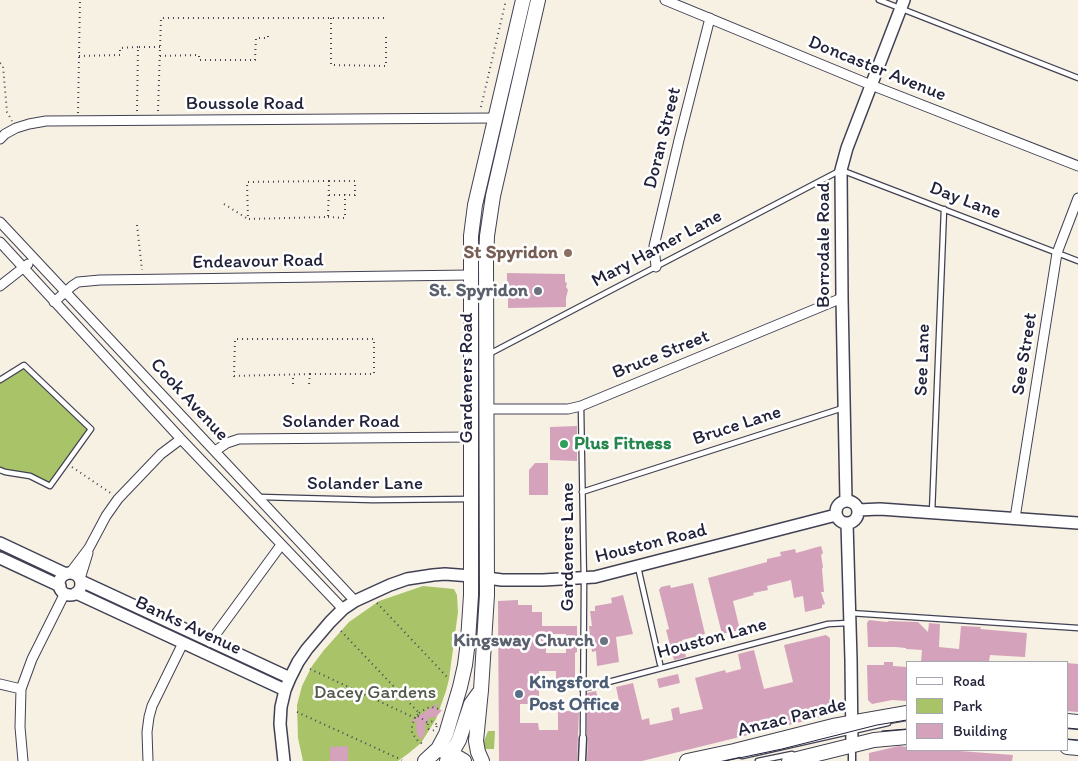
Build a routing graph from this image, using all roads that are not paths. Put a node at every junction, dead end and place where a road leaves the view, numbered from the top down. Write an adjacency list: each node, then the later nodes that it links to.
1 (523, 0): 9 (main road, Gardeners Road)
2 (538, 0): 27 (main road, Gardeners Road)
3 (665, 0): 6 (street, Doncaster Avenue)
4 (879, 0): 5 (lane)
5 (902, 4): 7 (lane); 8 (street, Borrodale Road)
6 (710, 18): 8 (street, Doncaster Avenue); 21 (street, Doran Street)
7 (1078, 78)
8 (870, 85): 11 (street, Doncaster Avenue); 12 (street, Borrodale Road)
9 (495, 118): 10 (street, Boussole Road); 22 (main road, Gardeners Road)
10 (0, 139)
11 (1078, 166)
12 (841, 170): 14 (lane, Day Lane); 21 (lane, Mary Hamer Lane); 25 (street, Borrodale Road)
13 (1078, 198): 17 (street, See Street)
14 (944, 209): 17 (lane, Day Lane); 41 (lane, See Lane)
15 (0, 222): 18 (street, Cook Avenue)
16 (0, 242): 20 (street, Cook Avenue)
17 (1057, 253): 19 (lane, Day Lane); 43 (street, See Street)
18 (34, 259): 20 (street); 24 (street, Cook Avenue)
19 (1078, 262)
20 (24, 267): 23 (street); 26 (street, Cook Avenue)
21 (656, 267): 27 (lane, Mary Hamer Lane)
22 (470, 275): 24 (street, Endeavour Road); 32 (main road, Gardeners Road)
23 (0, 286)
24 (66, 292): 26 (street, Endeavour Road); 34 (street, Cook Avenue)
25 (842, 298): 29 (street, Bruce Street); 30 (street, Borrodale Road)
26 (54, 302): 33 (street, Cook Avenue)
27 (486, 356): 31 (main road, Gardeners Road)
28 (0, 380): 35 (lane)
29 (581, 406): 31 (street, Bruce Street); 36 (lane, Gardeners Lane)
30 (844, 408): 36 (lane, Bruce Lane); 39 (street, Borrodale Road)
31 (486, 409): 52 (main road, Gardeners Road)
32 (471, 437): 34 (street, Solander Road); 38 (main road, Gardeners Road)
33 (181, 439): 47 (street, Cook Avenue); 51 (street)
34 (215, 451): 37 (street, Cook Avenue)
35 (0, 470)
36 (582, 492): 53 (lane, Gardeners Lane)
37 (259, 498): 38 (lane, Solander Lane); 55 (street, Cook Avenue)
38 (471, 499): 50 (main road, Gardeners Road)
39 (846, 501): 40 (street); 42 (street)
40 (858, 510): 41 (street); 44 (street)
41 (932, 513): 43 (street)
42 (836, 515): 44 (street); 49 (street, Houston Road)
43 (1015, 518): 45 (street)
44 (847, 523): 57 (street)
45 (1078, 523)
46 (0, 543): 51 (street, Banks Avenue)
47 (281, 545): 56 (street, Cook Avenue); 59 (street)
48 (0, 558): 54 (street, Banks Avenue)
49 (638, 566): 53 (street, Houston Road); 61 (lane)
50 (470, 576): 52 (street, Houston Road); 55 (street); 75 (main road, Gardeners Road)
51 (74, 577): 54 (street); 54 (street); 59 (street, Banks Avenue)
52 (487, 578): 53 (street, Houston Road); 67 (main road, Gardeners Road)
53 (584, 578): 65 (lane, Gardeners Lane)
54 (67, 591): 60 (street, Banks Avenue); 64 (street)
55 (355, 601): 56 (street)
56 (343, 609): 62 (street)
57 (849, 618): 58 (lane, Houston Lane); 65 (lane, Houston Lane); 70 (street)
58 (1078, 628)
59 (210, 642): 62 (street, Banks Avenue)
60 (182, 643): 66 (street, Banks Avenue); 79 (street)
61 (660, 664)
62 (290, 678): 66 (street)
63 (0, 684): 64 (street)
64 (21, 689): 78 (street)
65 (582, 689): 72 (lane, Gardeners Lane)
66 (286, 690): 80 (street)
67 (482, 690): 75 (main road); 82 (main road, Gardeners Road)
68 (906, 712): 70 (main road, Anzac Parade)
69 (896, 722): 70 (lane, Anzac Parade)
70 (852, 727): 74 (street); 76 (lane, Anzac Parade); 84 (main road, Anzac Parade)
71 (906, 737): 74 (main road, Anzac Parade)
72 (582, 738): 83 (street)
73 (829, 745): 74 (lane, Anzac Parade)
74 (852, 746): 77 (main road, Anzac Parade); 86 (street)
75 (449, 757): 81 (main road)
76 (736, 757)
77 (791, 757): 85 (lane, Anzac Parade)
78 (23, 761)
79 (148, 761)
80 (284, 761)
81 (425, 761)
82 (482, 761)
83 (582, 761)
84 (687, 761)
85 (758, 761)
86 (852, 761)

